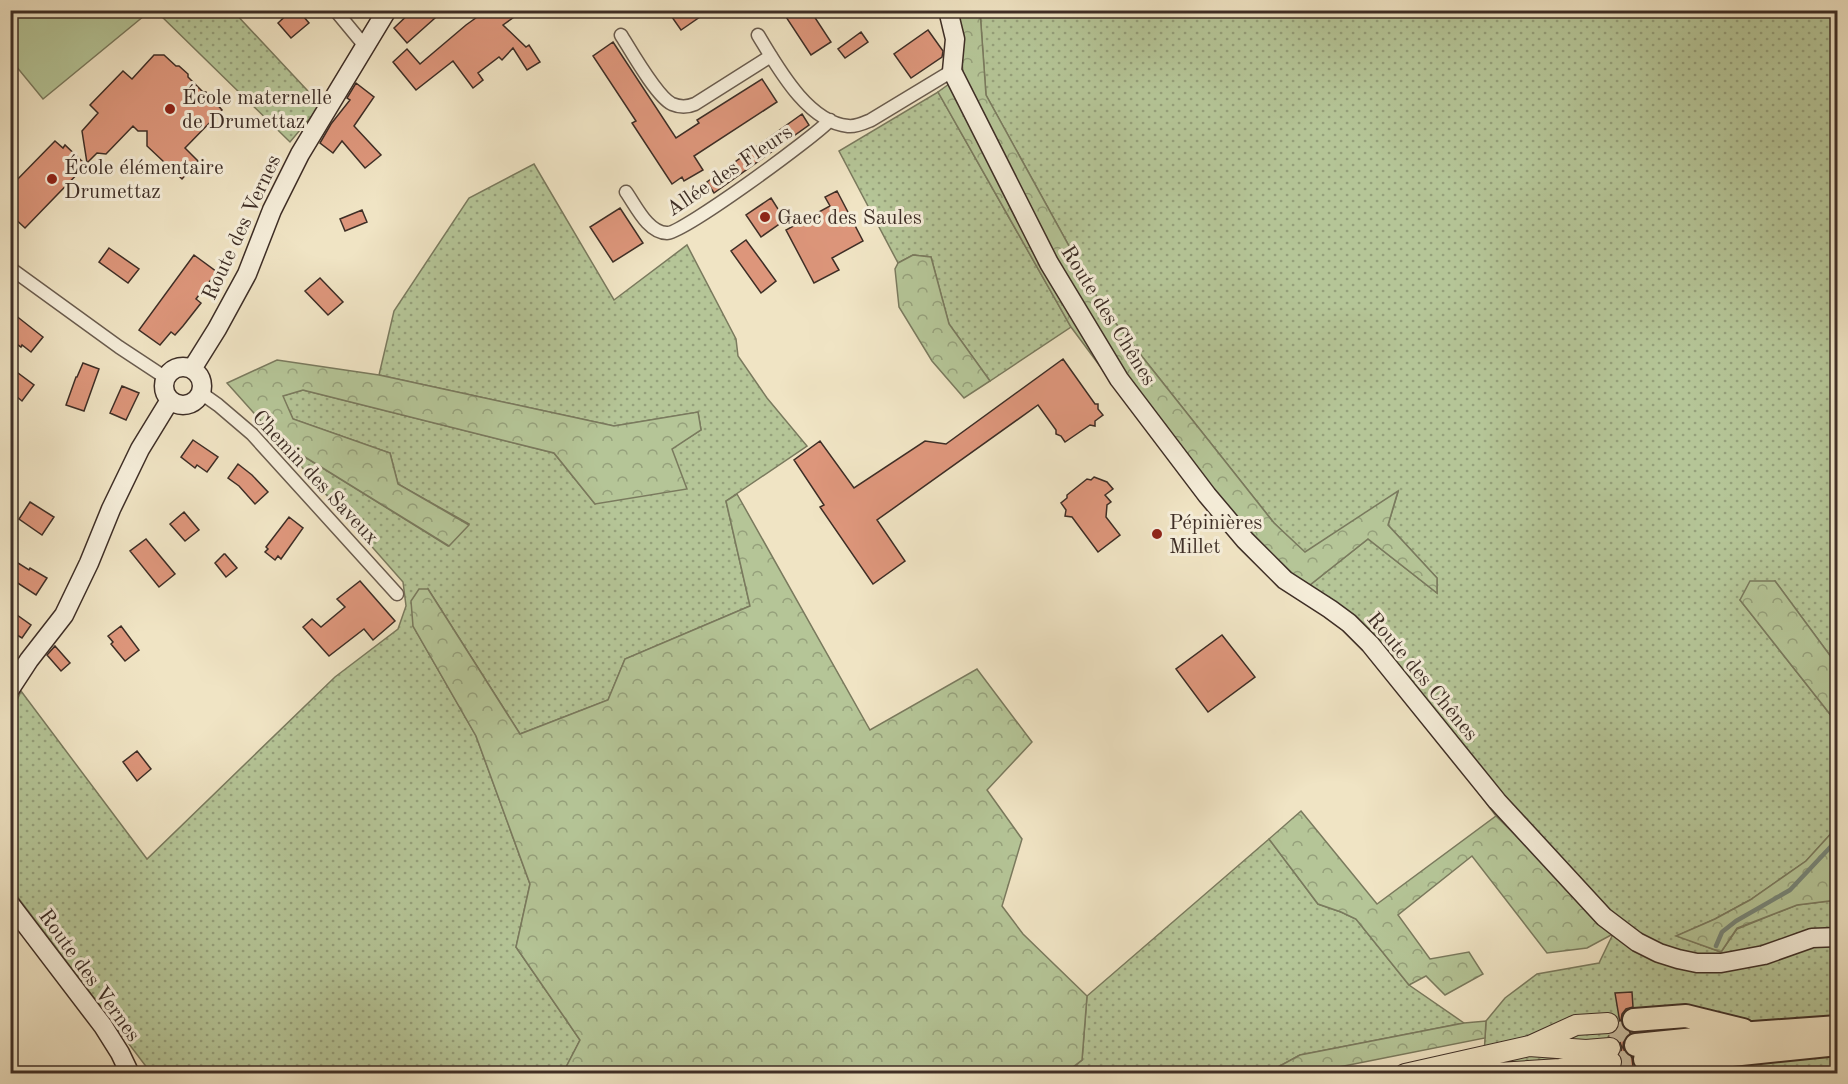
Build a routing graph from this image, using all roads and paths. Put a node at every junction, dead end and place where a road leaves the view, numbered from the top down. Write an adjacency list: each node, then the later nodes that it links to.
1 (335, 10): 6 (street)
2 (387, 10): 6 (street)
3 (948, 10): 8 (street)
4 (621, 35): 7 (street)
5 (758, 35): 7 (street)
6 (364, 45): 12 (street, Route des Vernes)
7 (771, 56): 9 (street)
8 (952, 71): 9 (street); 19 (street, Route des Chênes)
9 (830, 120): 10 (street, Allée des Fleurs)
10 (626, 192)
11 (10, 268): 13 (street)
12 (192, 369): 13 (street); 14 (street)
13 (166, 378): 15 (street)
14 (201, 393): 15 (street); 16 (street, Chemin des Saveux)
15 (170, 400): 17 (street)
16 (397, 594)
17 (10, 689)
18 (10, 904): 23 (street, Route des Vernes)
19 (1838, 937)
20 (1831, 1027): 21 (highway)
21 (1838, 1046)
22 (1610, 1048): 24 (main road); 25 (main road)
23 (130, 1074)
24 (1405, 1074)
25 (1482, 1074)

